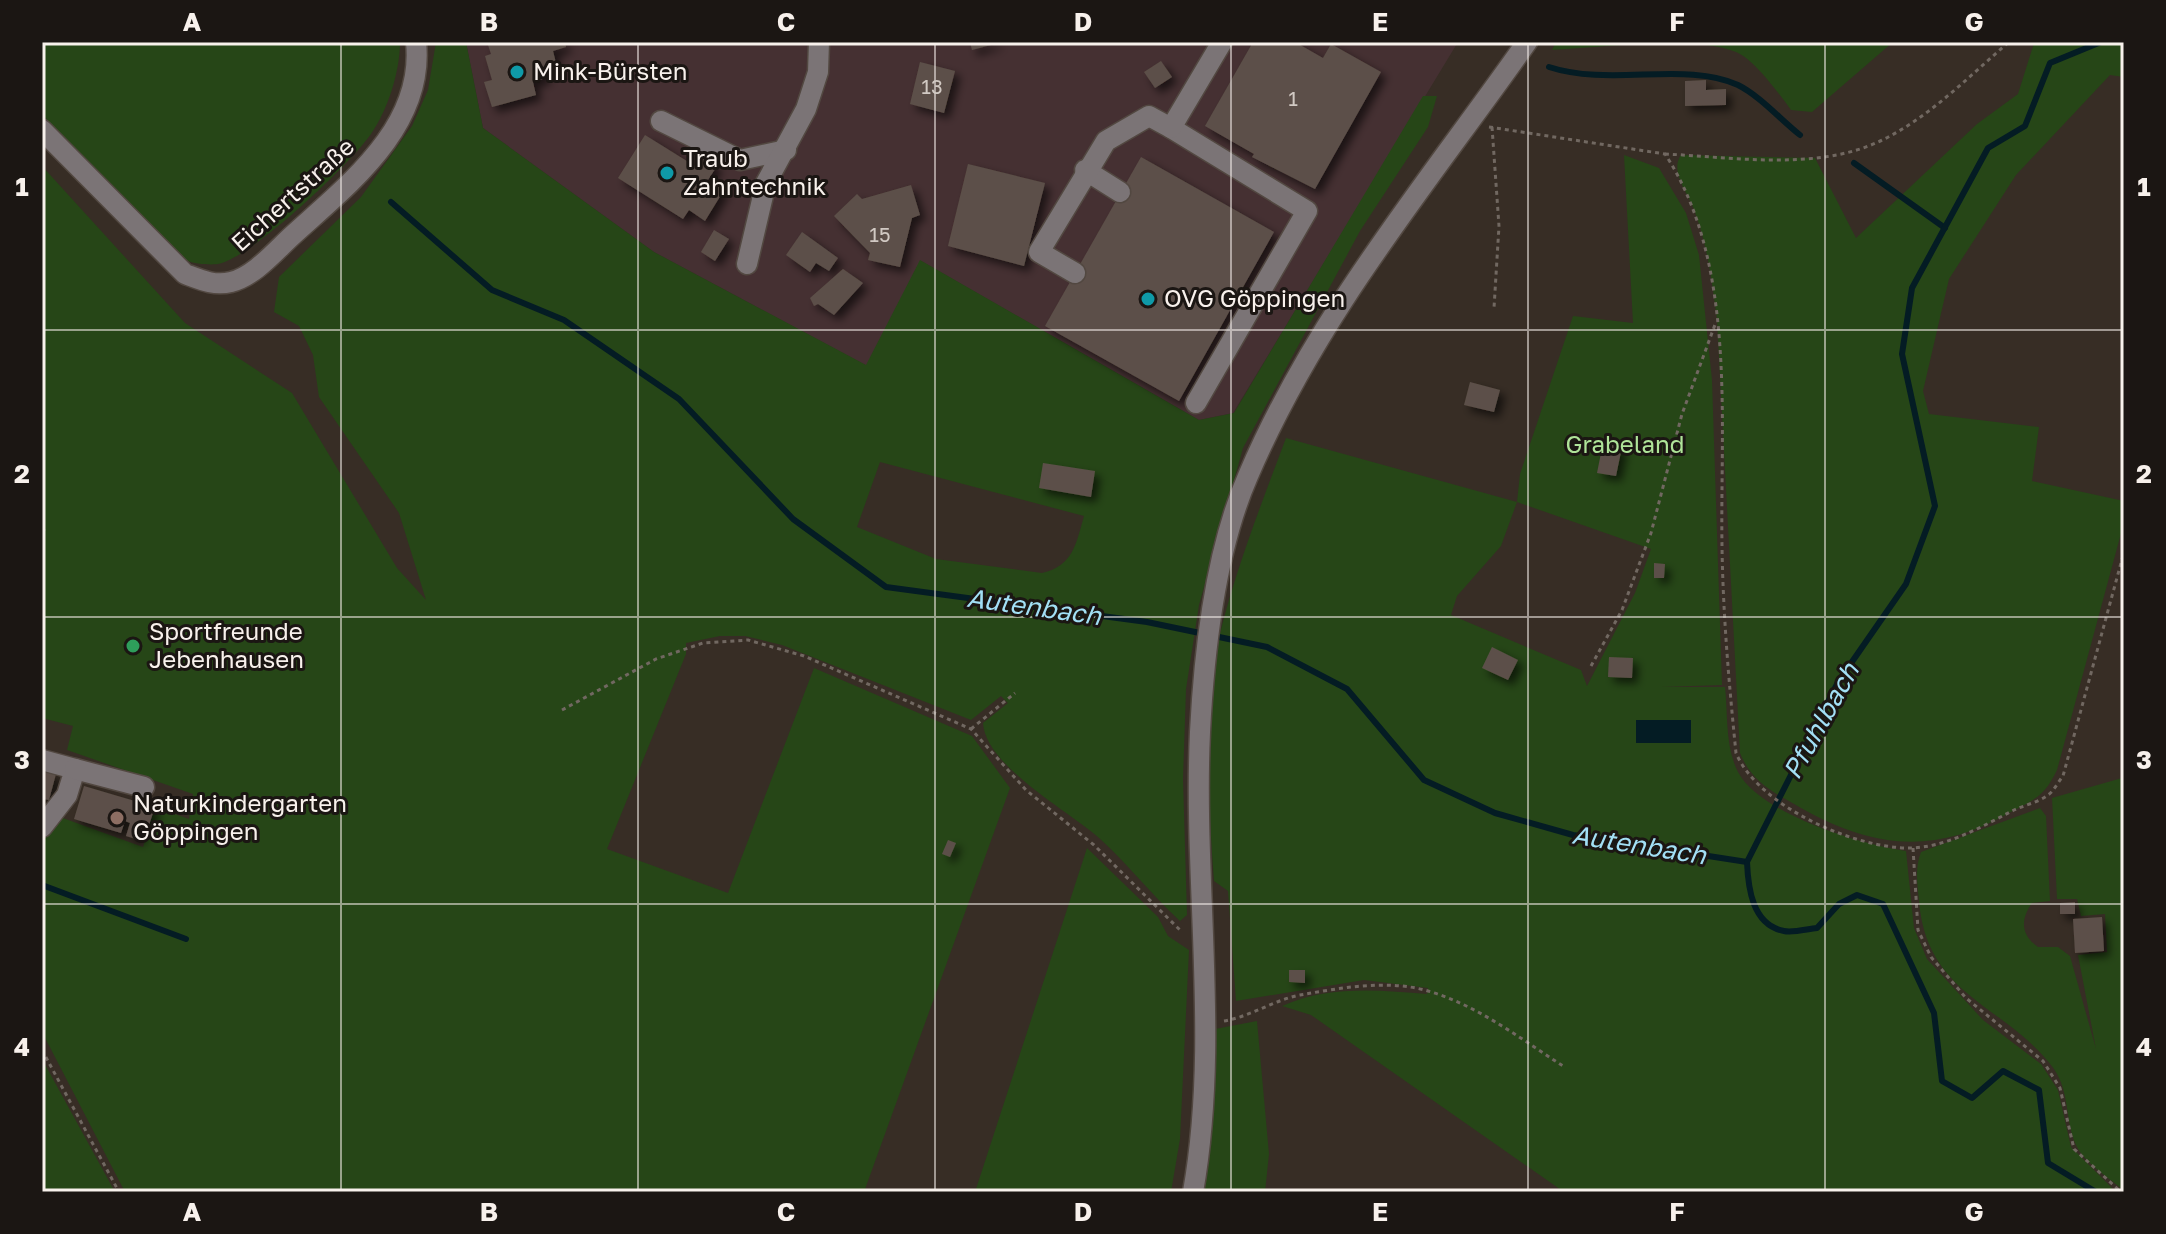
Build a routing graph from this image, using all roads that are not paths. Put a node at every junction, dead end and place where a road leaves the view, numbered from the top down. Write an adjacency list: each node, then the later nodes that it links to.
1 (416, 42): 7 (street, Eichertstraße)
2 (819, 42): 8 (street)
3 (1222, 42): 6 (street)
4 (1527, 42): 18 (street)
5 (661, 121): 8 (street)
6 (1171, 128): 9 (street); 13 (street)
7 (42, 130)
8 (786, 150): 11 (street)
9 (1085, 170): 10 (street); 12 (street)
10 (1120, 192)
11 (747, 264)
12 (1075, 273)
13 (1196, 403)
14 (42, 760): 15 (street)
15 (75, 769): 16 (street); 17 (street)
16 (144, 787)
17 (42, 827)
18 (1193, 1192)

